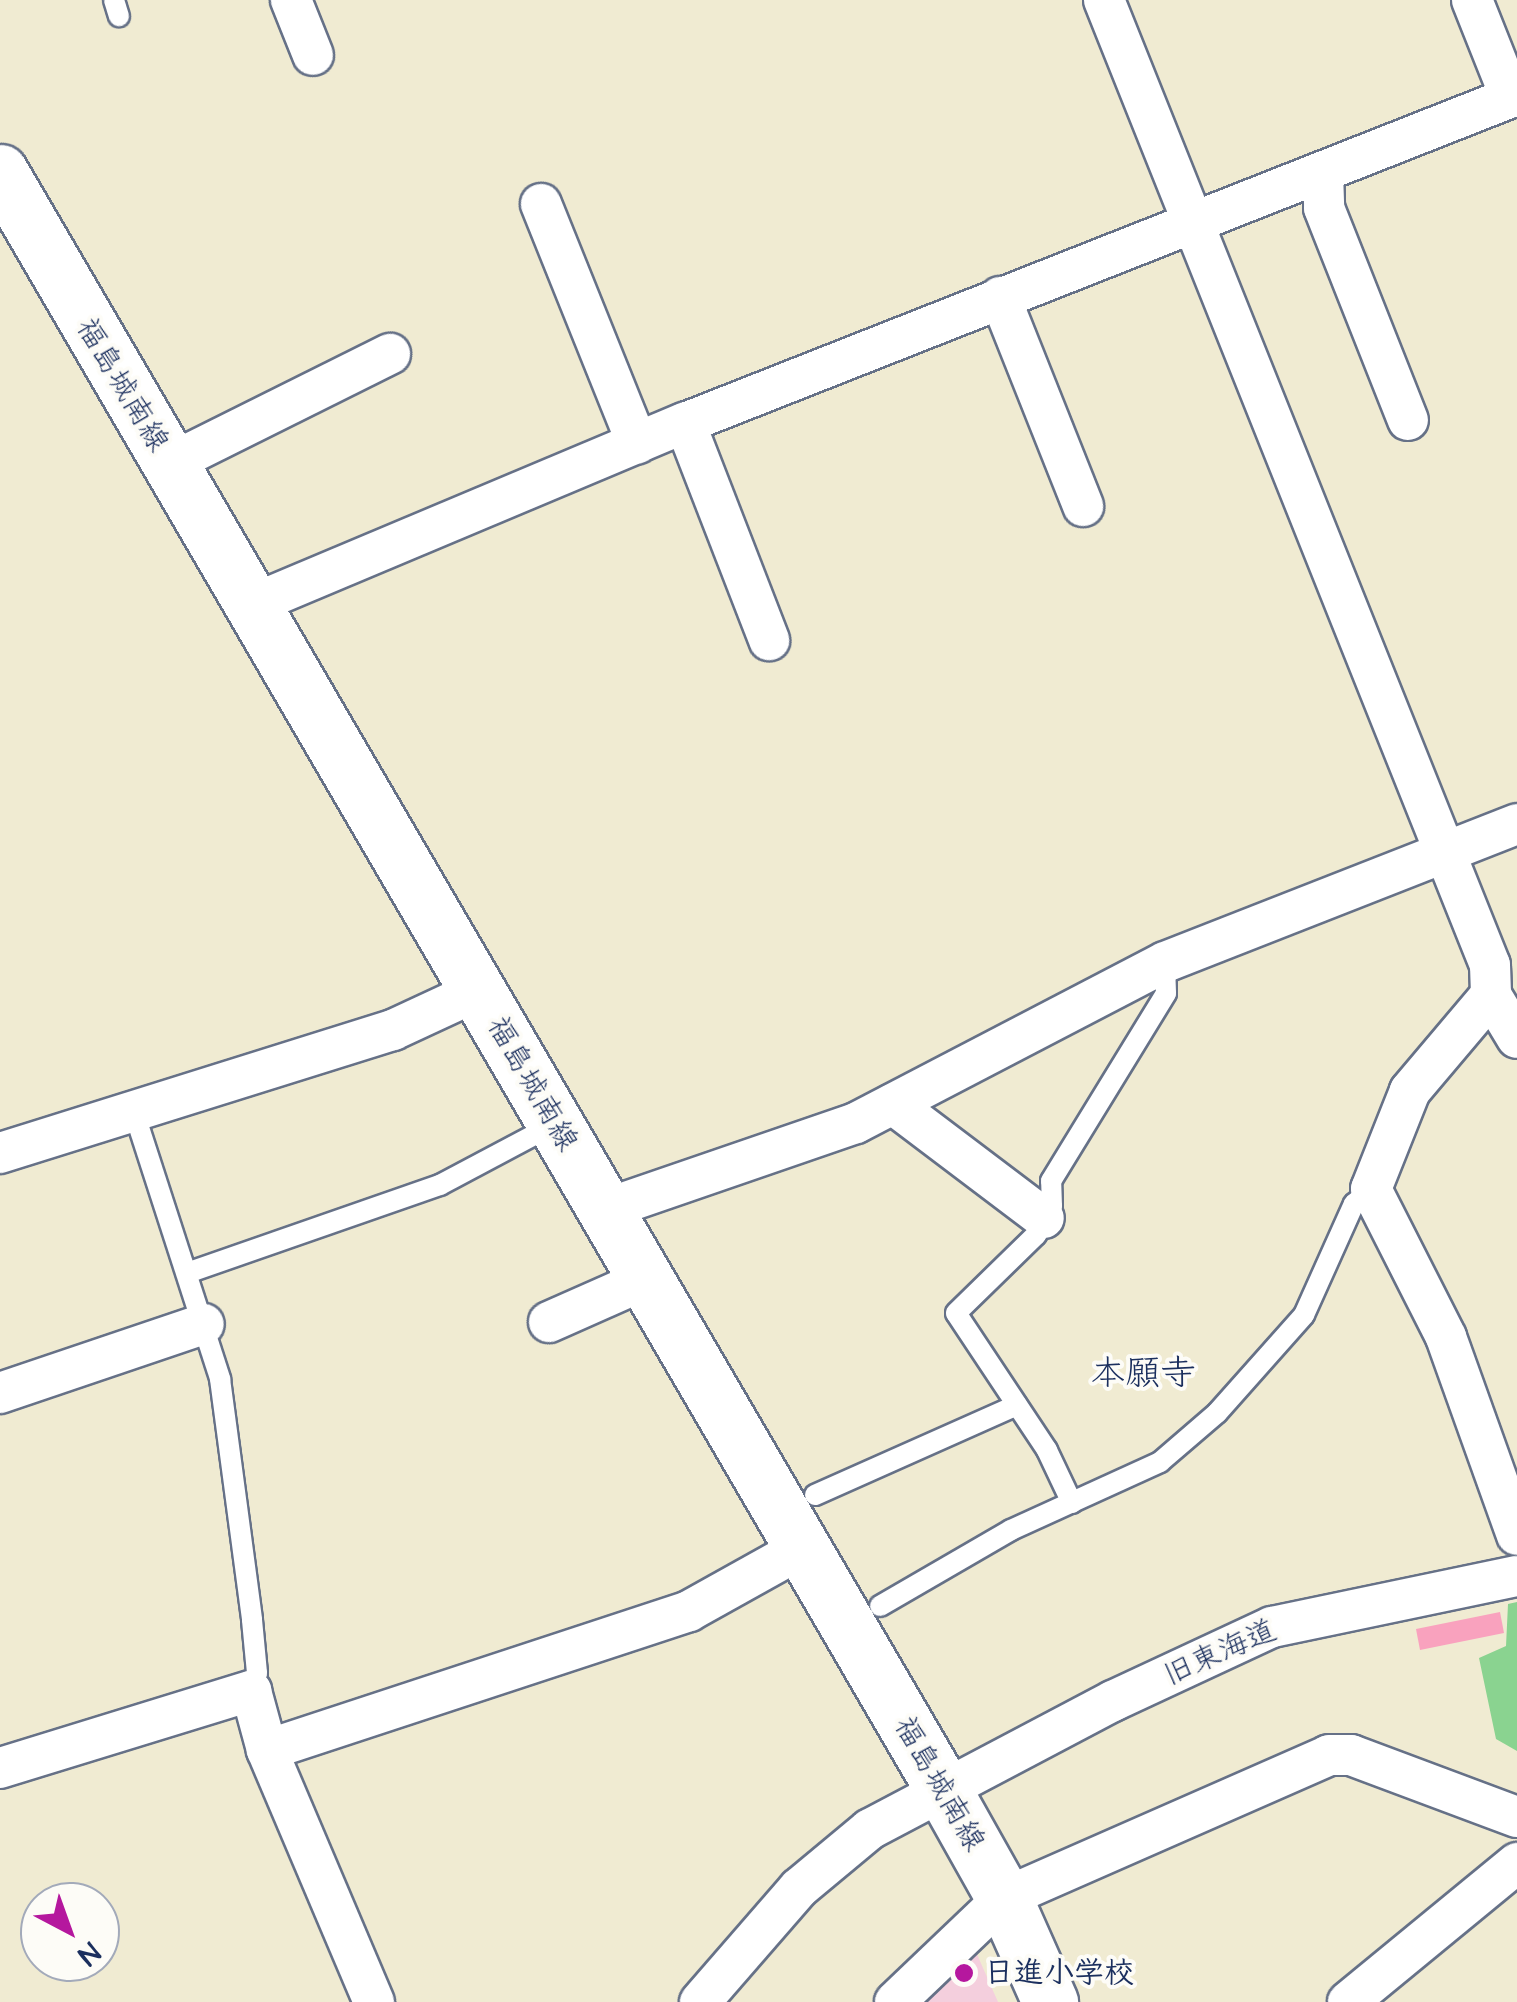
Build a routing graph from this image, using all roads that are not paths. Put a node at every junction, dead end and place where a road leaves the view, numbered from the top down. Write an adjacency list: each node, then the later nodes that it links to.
1 (291, 0): 4 (street)
2 (1104, 0): 9 (street)
3 (1472, 0): 5 (street)
4 (313, 55)
5 (1514, 96): 7 (street)
6 (0, 172): 15 (main road, 福島城南線)
7 (1323, 173): 9 (street); 12 (street)
8 (541, 204): 14 (street)
9 (1192, 221): 10 (street); 20 (street)
10 (1000, 298): 13 (street); 16 (street)
11 (390, 354): 15 (street)
12 (1408, 420)
13 (685, 423): 14 (street); 18 (street)
14 (637, 443): 17 (street)
15 (169, 464): 17 (main road, 福島城南線)
16 (1083, 506)
17 (251, 605): 22 (main road, 福島城南線)
18 (770, 640)
19 (1517, 824): 20 (street)
20 (1443, 851): 21 (street); 23 (street)
21 (1165, 962): 25 (street); 31 (lane)
22 (477, 991): 26 (street); 27 (main road, 福島城南線)
23 (1491, 994): 24 (street); 29 (street)
24 (1517, 1038)
25 (893, 1104): 30 (street); 31 (street)
26 (134, 1112): 28 (street); 32 (lane)
27 (555, 1124): 30 (main road, 福島城南線); 32 (lane)
28 (0, 1154)
29 (1371, 1189): 39 (lane); 40 (street)
30 (606, 1210): 33 (main road, 福島城南線)
31 (1044, 1218): 37 (lane)
32 (190, 1272): 35 (lane)
33 (646, 1279): 34 (street); 41 (main road, 福島城南線)
34 (549, 1322)
35 (204, 1324): 36 (street); 44 (lane)
36 (0, 1393)
37 (1017, 1405): 38 (lane); 39 (lane)
38 (815, 1495)
39 (1072, 1503): 43 (lane)
40 (1517, 1535)
41 (802, 1548): 45 (street); 47 (main road, 福島城南線)
42 (1517, 1576): 47 (street, 旧東海道)
43 (880, 1606)
44 (251, 1691): 45 (street); 46 (street)
45 (267, 1750): 52 (street)
46 (0, 1768)
47 (944, 1790): 50 (main road, 福島城南線); 53 (street, 旧東海道)
48 (1517, 1817): 50 (street)
49 (1517, 1863): 55 (street)
50 (1004, 1898): 51 (main road, 福島城南線); 54 (street)
51 (1057, 1992)
52 (374, 2002)
53 (700, 2002)
54 (895, 2002)
55 (1348, 2002)

